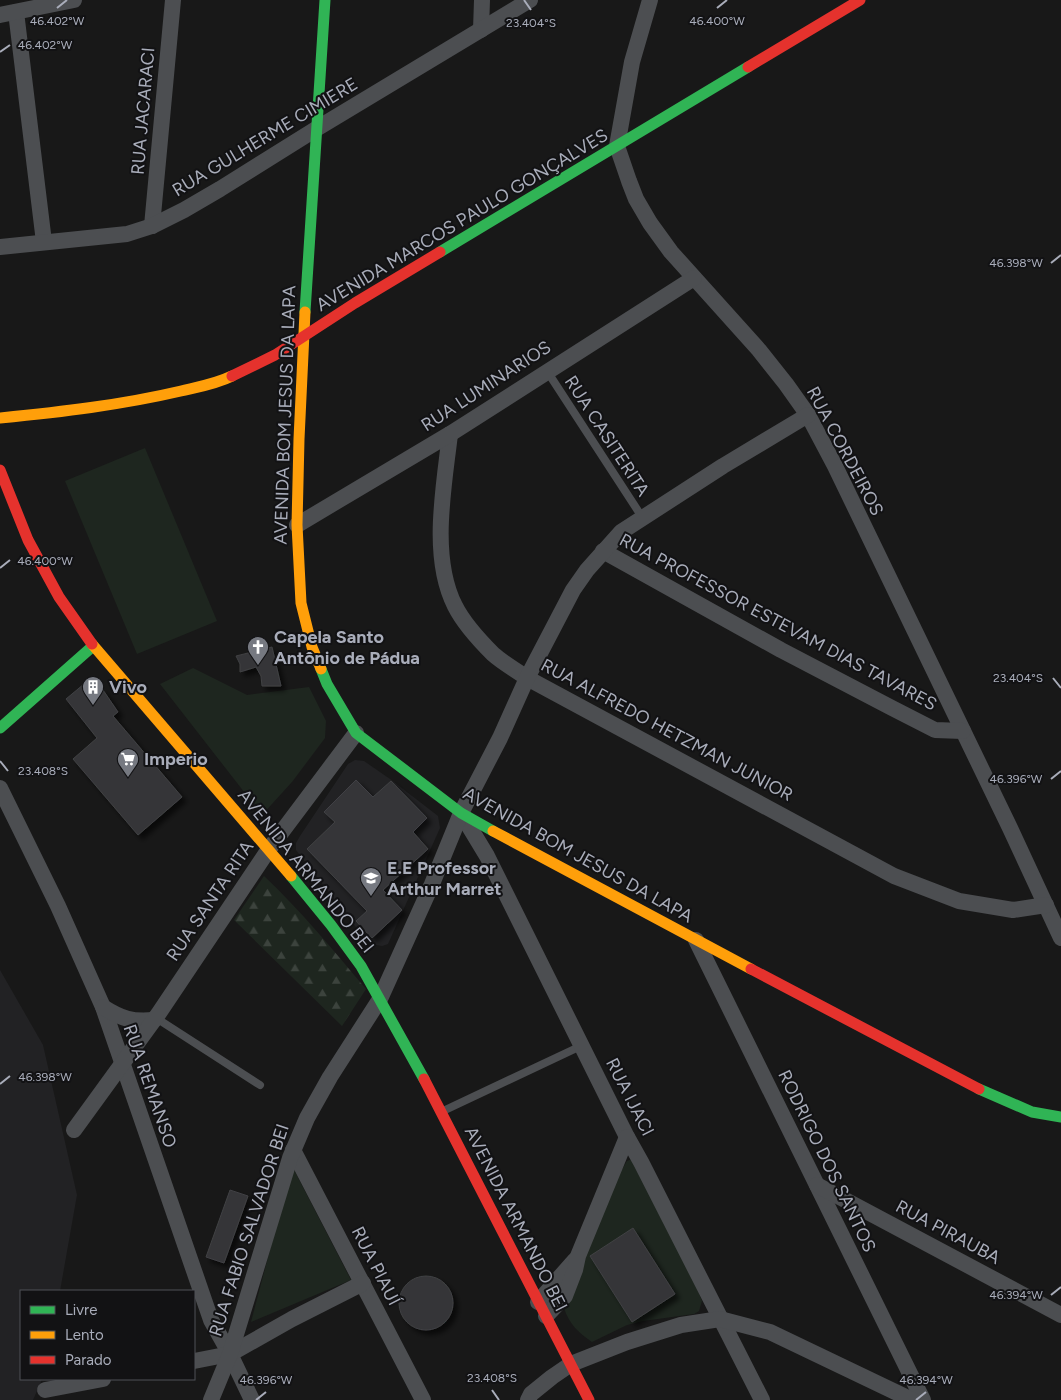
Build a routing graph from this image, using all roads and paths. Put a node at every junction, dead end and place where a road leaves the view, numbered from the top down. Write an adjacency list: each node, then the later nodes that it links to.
1 (74, 0): 8 (street)
2 (173, 0): 12 (street, RUA JACARACI)
3 (325, 0): 10 (street, AVENIDA BOM JESUS DA LAPA)
4 (482, 0): 9 (street)
5 (530, 0): 9 (street, RUA GULHERME CIMIERE)
6 (650, 0): 11 (street, RUA CORDEIROS)
7 (860, 0): 11 (street, AVENIDA MARCOS PAULO GONÇALVES)
8 (8, 13): 13 (street)
9 (481, 30): 10 (street, RUA GULHERME CIMIERE)
10 (316, 129): 12 (street, RUA GULHERME CIMIERE); 16 (street, AVENIDA BOM JESUS DA LAPA)
11 (617, 146): 15 (street, RUA CORDEIROS); 16 (street, AVENIDA MARCOS PAULO GONÇALVES)
12 (152, 226): 13 (street, RUA GULHERME CIMIERE)
13 (44, 242): 14 (street, RUA GULHERME CIMIERE)
14 (0, 247)
15 (694, 278): 17 (street, RUA LUMINARIOS); 18 (street, RUA CORDEIROS)
16 (305, 337): 19 (street, AVENIDA MARCOS PAULO GONÇALVES); 23 (street, AVENIDA BOM JESUS DA LAPA)
17 (547, 371): 20 (street, RUA LUMINARIOS); 22 (lane, RUA CASITERITA)
18 (808, 415): 22 (street, RUA FABIO SALVADOR BEI); 28 (street, RUA CORDEIROS)
19 (0, 418)
20 (450, 434): 23 (street, RUA LUMINARIOS); 26 (street, RUA ALFREDO HETZMAN JUNIOR)
21 (0, 470): 25 (street, AVENIDA ARMANDO BEI)
22 (642, 517): 24 (street, RUA FABIO SALVADOR BEI)
23 (297, 525): 29 (street, AVENIDA BOM JESUS DA LAPA)
24 (603, 550): 26 (street, RUA FABIO SALVADOR BEI); 28 (street, RUA PROFESSOR ESTEVAM DIAS TAVARES)
25 (93, 646): 27 (street); 32 (street, AVENIDA ARMANDO BEI)
26 (527, 678): 31 (street, RUA FABIO SALVADOR BEI); 33 (street, RUA ALFREDO HETZMAN JUNIOR)
27 (0, 728)
28 (963, 731): 33 (street, RUA CORDEIROS)
29 (356, 733): 31 (street, AVENIDA BOM JESUS DA LAPA); 32 (street, RUA SANTA RITA)
30 (0, 788): 37 (street, RUA REMANSO)
31 (461, 813): 35 (street, AVENIDA BOM JESUS DA LAPA); 36 (street, RUA FABIO SALVADOR BEI); 39 (street, RUA IJACI)
32 (269, 849): 36 (street, AVENIDA ARMANDO BEI); 38 (street, RUA SANTA RITA)
33 (1046, 905): 34 (street, RUA CORDEIROS)
34 (1061, 935)
35 (696, 940): 43 (street, AVENIDA BOM JESUS DA LAPA); 47 (street, RODRIGO DOS SANTOS)
36 (380, 999): 42 (street, AVENIDA ARMANDO BEI); 46 (street, RUA FABIO SALVADOR BEI)
37 (103, 1007): 38 (street); 40 (street, RUA REMANSO)
38 (155, 1019): 40 (street, RUA SANTA RITA); 41 (lane)
39 (582, 1046): 42 (lane); 45 (street, RUA IJACI)
40 (122, 1065): 44 (street, RUA SANTA RITA); 52 (street, RUA REMANSO)
41 (260, 1085)
42 (441, 1112): 49 (street, AVENIDA ARMANDO BEI)
43 (1061, 1117)
44 (74, 1130)
45 (626, 1137): 49 (street); 51 (street, RUA IJACI)
46 (293, 1150): 48 (street, RUA PIAUÍ); 52 (street, RUA FABIO SALVADOR BEI)
47 (817, 1185): 50 (street, RUA PIRAUBA); 64 (street, RODRIGO DOS SANTOS)
48 (363, 1283): 52 (street); 59 (street, RUA PIAUÍ)
49 (542, 1309): 54 (street, AVENIDA ARMANDO BEI)
50 (1061, 1315)
51 (720, 1319): 54 (street); 62 (street, RUA IJACI); 63 (street)
52 (230, 1354): 53 (street); 57 (street, RUA FABIO SALVADOR BEI); 58 (street, RUA REMANSO)
53 (195, 1361)
54 (571, 1364): 60 (street); 61 (street, AVENIDA ARMANDO BEI)
55 (98, 1380): 56 (street)
56 (45, 1390)
57 (211, 1400)
58 (252, 1400)
59 (423, 1400)
60 (528, 1400)
61 (589, 1400)
62 (762, 1400)
63 (912, 1400)
64 (923, 1400)

